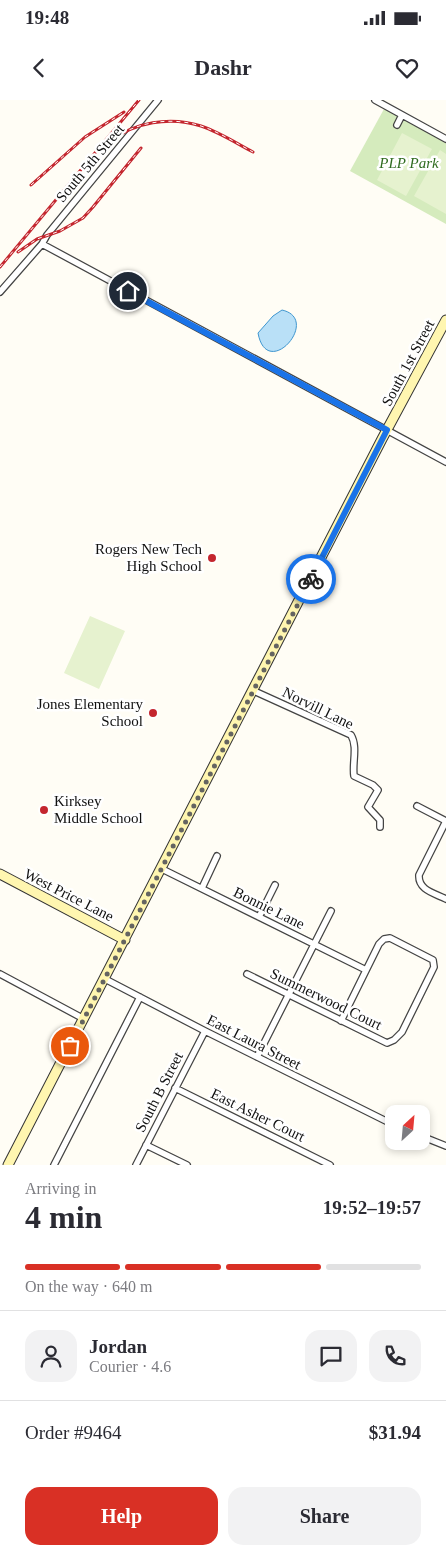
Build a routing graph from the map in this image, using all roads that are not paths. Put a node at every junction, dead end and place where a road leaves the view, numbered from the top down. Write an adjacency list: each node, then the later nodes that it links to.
1 (158, 100): 6 (street, South 5th Street)
2 (374, 100): 3 (street)
3 (402, 115): 4 (street); 5 (street)
4 (397, 125)
5 (446, 139)
6 (42, 244): 7 (street, South 5th Street); 9 (street)
7 (0, 292)
8 (446, 320): 9 (main road, South 1st Street)
9 (387, 430): 10 (street); 11 (main road, South 1st Street)
10 (446, 462)
11 (254, 691): 14 (street, Norvill Lane); 16 (main road, South 1st Street)
12 (417, 806): 13 (street)
13 (446, 821): 20 (street)
14 (380, 827)
15 (218, 856): 19 (street)
16 (162, 869): 19 (street, Bonnie Lane); 23 (main road, South 1st Street)
17 (0, 874): 23 (main road, West Price Lane)
18 (274, 885): 22 (street)
19 (202, 888): 22 (street, Bonnie Lane)
20 (446, 899)
21 (330, 911): 24 (street)
22 (259, 917): 24 (street, Bonnie Lane)
23 (125, 940): 28 (main road, South 1st Street)
24 (313, 944): 25 (street, Bonnie Lane); 29 (street)
25 (366, 970): 32 (street); 32 (street, Summerwood Court)
26 (0, 974): 31 (street)
27 (247, 974): 29 (street, Summerwood Court)
28 (105, 979): 30 (street, East Laura Street); 31 (main road, South 1st Street)
29 (288, 995): 32 (street, Summerwood Court); 34 (street)
30 (140, 997): 33 (street, East Laura Street); 41 (street)
31 (84, 1019): 40 (main road, South 1st Street)
32 (341, 1021)
33 (204, 1031): 34 (street, East Laura Street); 35 (street, South B Street)
34 (257, 1057): 36 (street, East Laura Street)
35 (175, 1088): 38 (street, South B Street); 44 (street, East Asher Court)
36 (385, 1121)
37 (430, 1140): 39 (street)
38 (146, 1145): 42 (street, South B Street); 43 (street)
39 (446, 1146)
40 (8, 1165)
41 (54, 1165)
42 (136, 1165)
43 (187, 1165)
44 (330, 1165)

